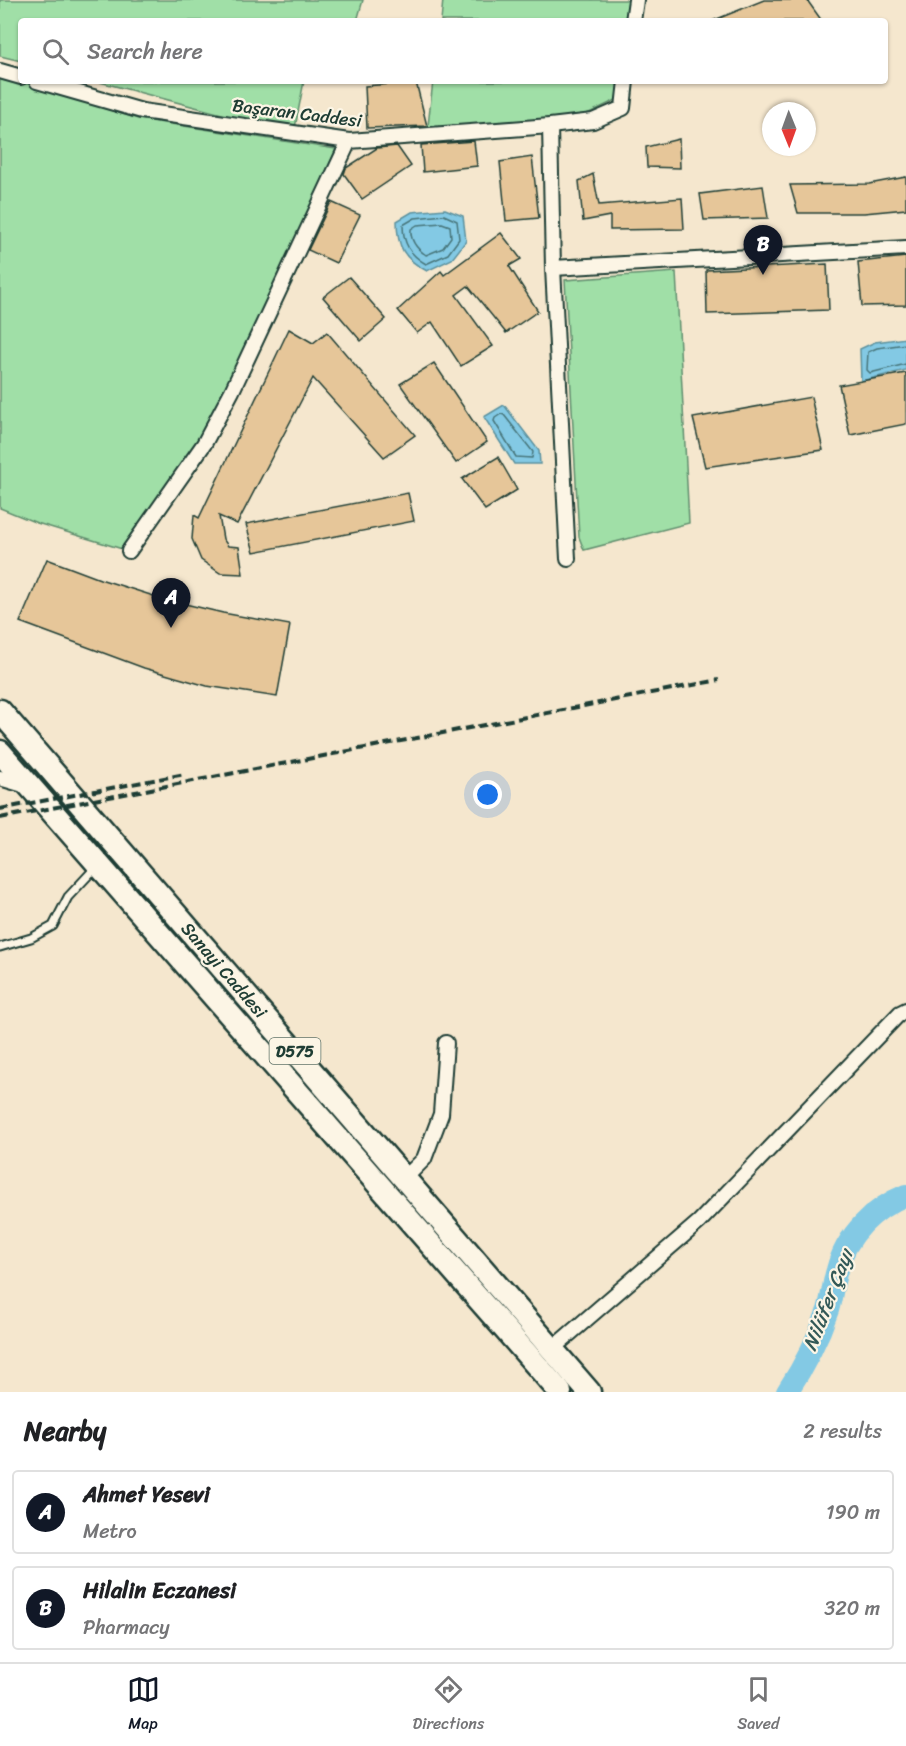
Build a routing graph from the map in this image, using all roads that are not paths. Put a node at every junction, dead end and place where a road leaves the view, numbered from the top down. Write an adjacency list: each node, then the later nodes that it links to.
1 (636, 0): 2 (street)
2 (633, 18)
3 (0, 71): 4 (street)
4 (18, 76)
5 (48, 84): 8 (street, Başaran Caddesi)
6 (626, 84): 7 (street, Başaran Caddesi)
7 (550, 126): 8 (street, Başaran Caddesi); 10 (street)
8 (349, 141): 11 (street)
9 (906, 248): 10 (street)
10 (553, 268): 12 (street)
11 (129, 551)
12 (568, 559)
13 (0, 711): 21 (highway, Sanayi Caddesi / D575)
14 (0, 752): 16 (highway, Sanayi Caddesi)
15 (0, 778): 16 (street)
16 (31, 788): 17 (highway, Sanayi Caddesi / D575)
17 (99, 864): 18 (lane); 23 (highway, Sanayi Caddesi / D575)
18 (0, 947)
19 (906, 1010): 22 (street)
20 (446, 1044): 21 (street)
21 (405, 1178): 22 (highway, Sanayi Caddesi / D575)
22 (552, 1349): 24 (highway, Sanayi Caddesi / D575)
23 (560, 1392)
24 (589, 1392)

